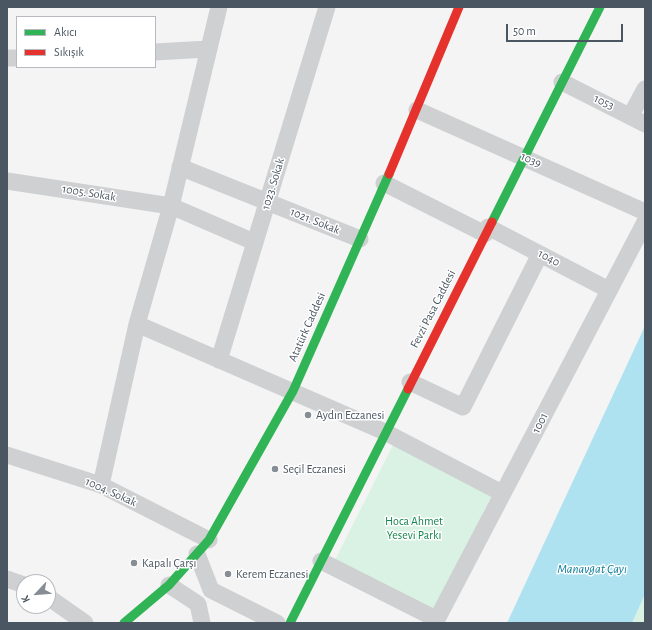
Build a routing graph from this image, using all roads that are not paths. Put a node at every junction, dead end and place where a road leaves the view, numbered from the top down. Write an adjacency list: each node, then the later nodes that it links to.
1 (219, 7): 5 (street)
2 (328, 7): 15 (street, 1023. Sokak)
3 (459, 7): 9 (street, Atatürk Caddesi)
4 (600, 7): 7 (street, Fevzi Pasa Caddesi)
5 (208, 50): 6 (street); 12 (street)
6 (156, 52)
7 (562, 82): 10 (street, 1053); 11 (street, Fevzi Pasa Caddesi)
8 (645, 89): 10 (street)
9 (417, 110): 11 (street, 1039); 14 (street, Atatürk Caddesi)
10 (638, 120)
11 (524, 157): 17 (street, 1039); 19 (street, Fevzi Pasa Caddesi)
12 (180, 167): 15 (street, 1021. Sokak); 16 (street)
13 (7, 180): 16 (street, 1005. Sokak)
14 (384, 183): 19 (street, 1040); 20 (street, Atatürk Caddesi)
15 (268, 202): 20 (street, 1021. Sokak); 21 (street, 1023. Sokak)
16 (171, 206): 21 (street, 1005. Sokak); 24 (street)
17 (645, 212)
18 (645, 222): 23 (street, 1001)
19 (486, 231): 22 (street, 1040); 26 (street, Fevzi Pasa Caddesi)
20 (360, 239): 27 (street, Atatürk Caddesi)
21 (254, 242): 25 (street, 1023. Sokak)
22 (540, 254): 23 (street, 1040); 26 (street)
23 (609, 290): 31 (street, 1001)
24 (137, 324): 25 (street); 30 (street)
25 (219, 360): 27 (street)
26 (410, 382): 28 (street, Fevzi Pasa Caddesi)
27 (292, 391): 28 (street); 32 (street, Atatürk Caddesi)
28 (385, 432): 31 (street); 34 (street, Fevzi Pasa Caddesi)
29 (7, 455): 30 (street, 1004. Sokak)
30 (101, 485): 32 (street, 1004. Sokak)
31 (502, 493): 37 (street, 1001)
32 (209, 540): 33 (street, Atatürk Caddesi)
33 (197, 554): 35 (street, Atatürk Caddesi); 41 (street)
34 (321, 561): 37 (street); 42 (street, Fevzi Pasa Caddesi)
35 (169, 585): 39 (street, Atatürk Caddesi); 40 (street)
36 (56, 603): 38 (street)
37 (435, 621)
38 (85, 623)
39 (124, 623)
40 (202, 623)
41 (277, 623)
42 (290, 623)

